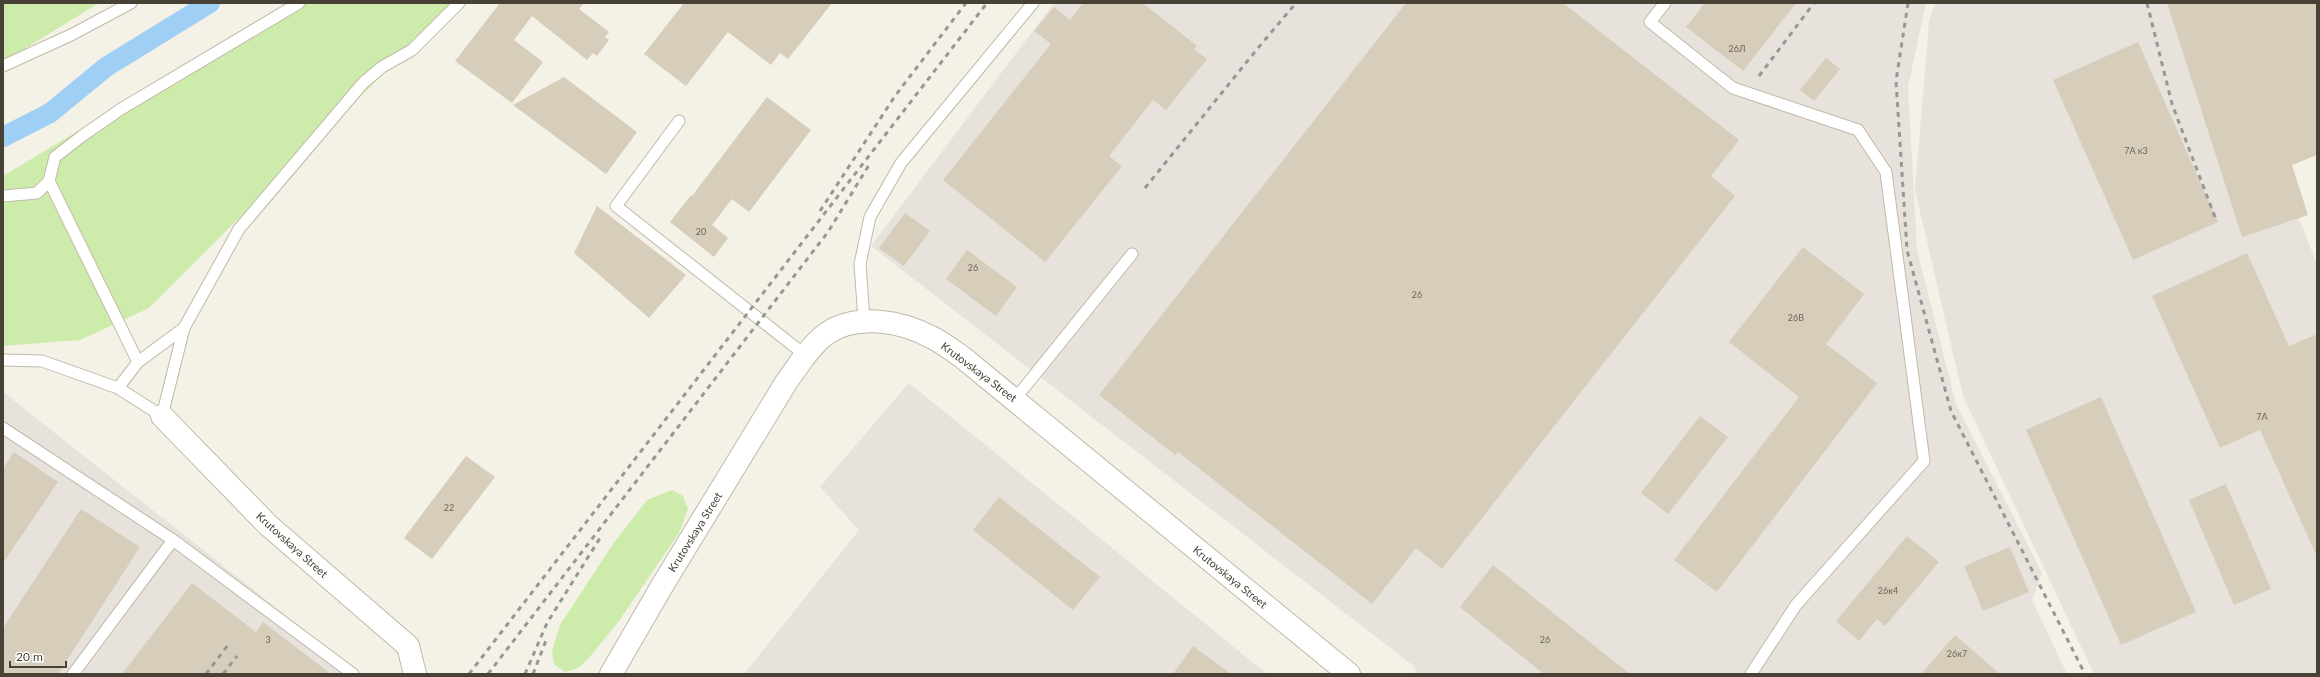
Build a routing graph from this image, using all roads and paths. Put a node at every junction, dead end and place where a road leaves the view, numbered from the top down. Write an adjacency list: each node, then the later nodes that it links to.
1 (132, 3): 6 (lane)
2 (299, 3): 8 (lane)
3 (460, 3): 12 (lane)
4 (1033, 3): 11 (lane)
5 (1665, 3): 26 (lane)
6 (3, 66)
7 (679, 121): 13 (lane)
8 (49, 181): 9 (lane); 15 (lane)
9 (3, 196)
10 (1132, 254): 17 (lane)
11 (864, 320): 13 (street, Krutovskaya Street); 17 (street, Krutovskaya Street)
12 (184, 328): 15 (lane); 18 (lane)
13 (805, 355): 24 (street, Krutovskaya Street)
14 (3, 360): 16 (lane)
15 (138, 362): 16 (lane)
16 (118, 388): 18 (lane)
17 (1015, 399): 25 (street, Krutovskaya Street)
18 (162, 416): 23 (street, Krutovskaya Street)
19 (3, 428): 20 (lane)
20 (173, 540): 21 (lane); 22 (lane)
21 (72, 674)
22 (353, 674)
23 (415, 674)
24 (611, 674)
25 (1349, 674)
26 (1751, 674)

